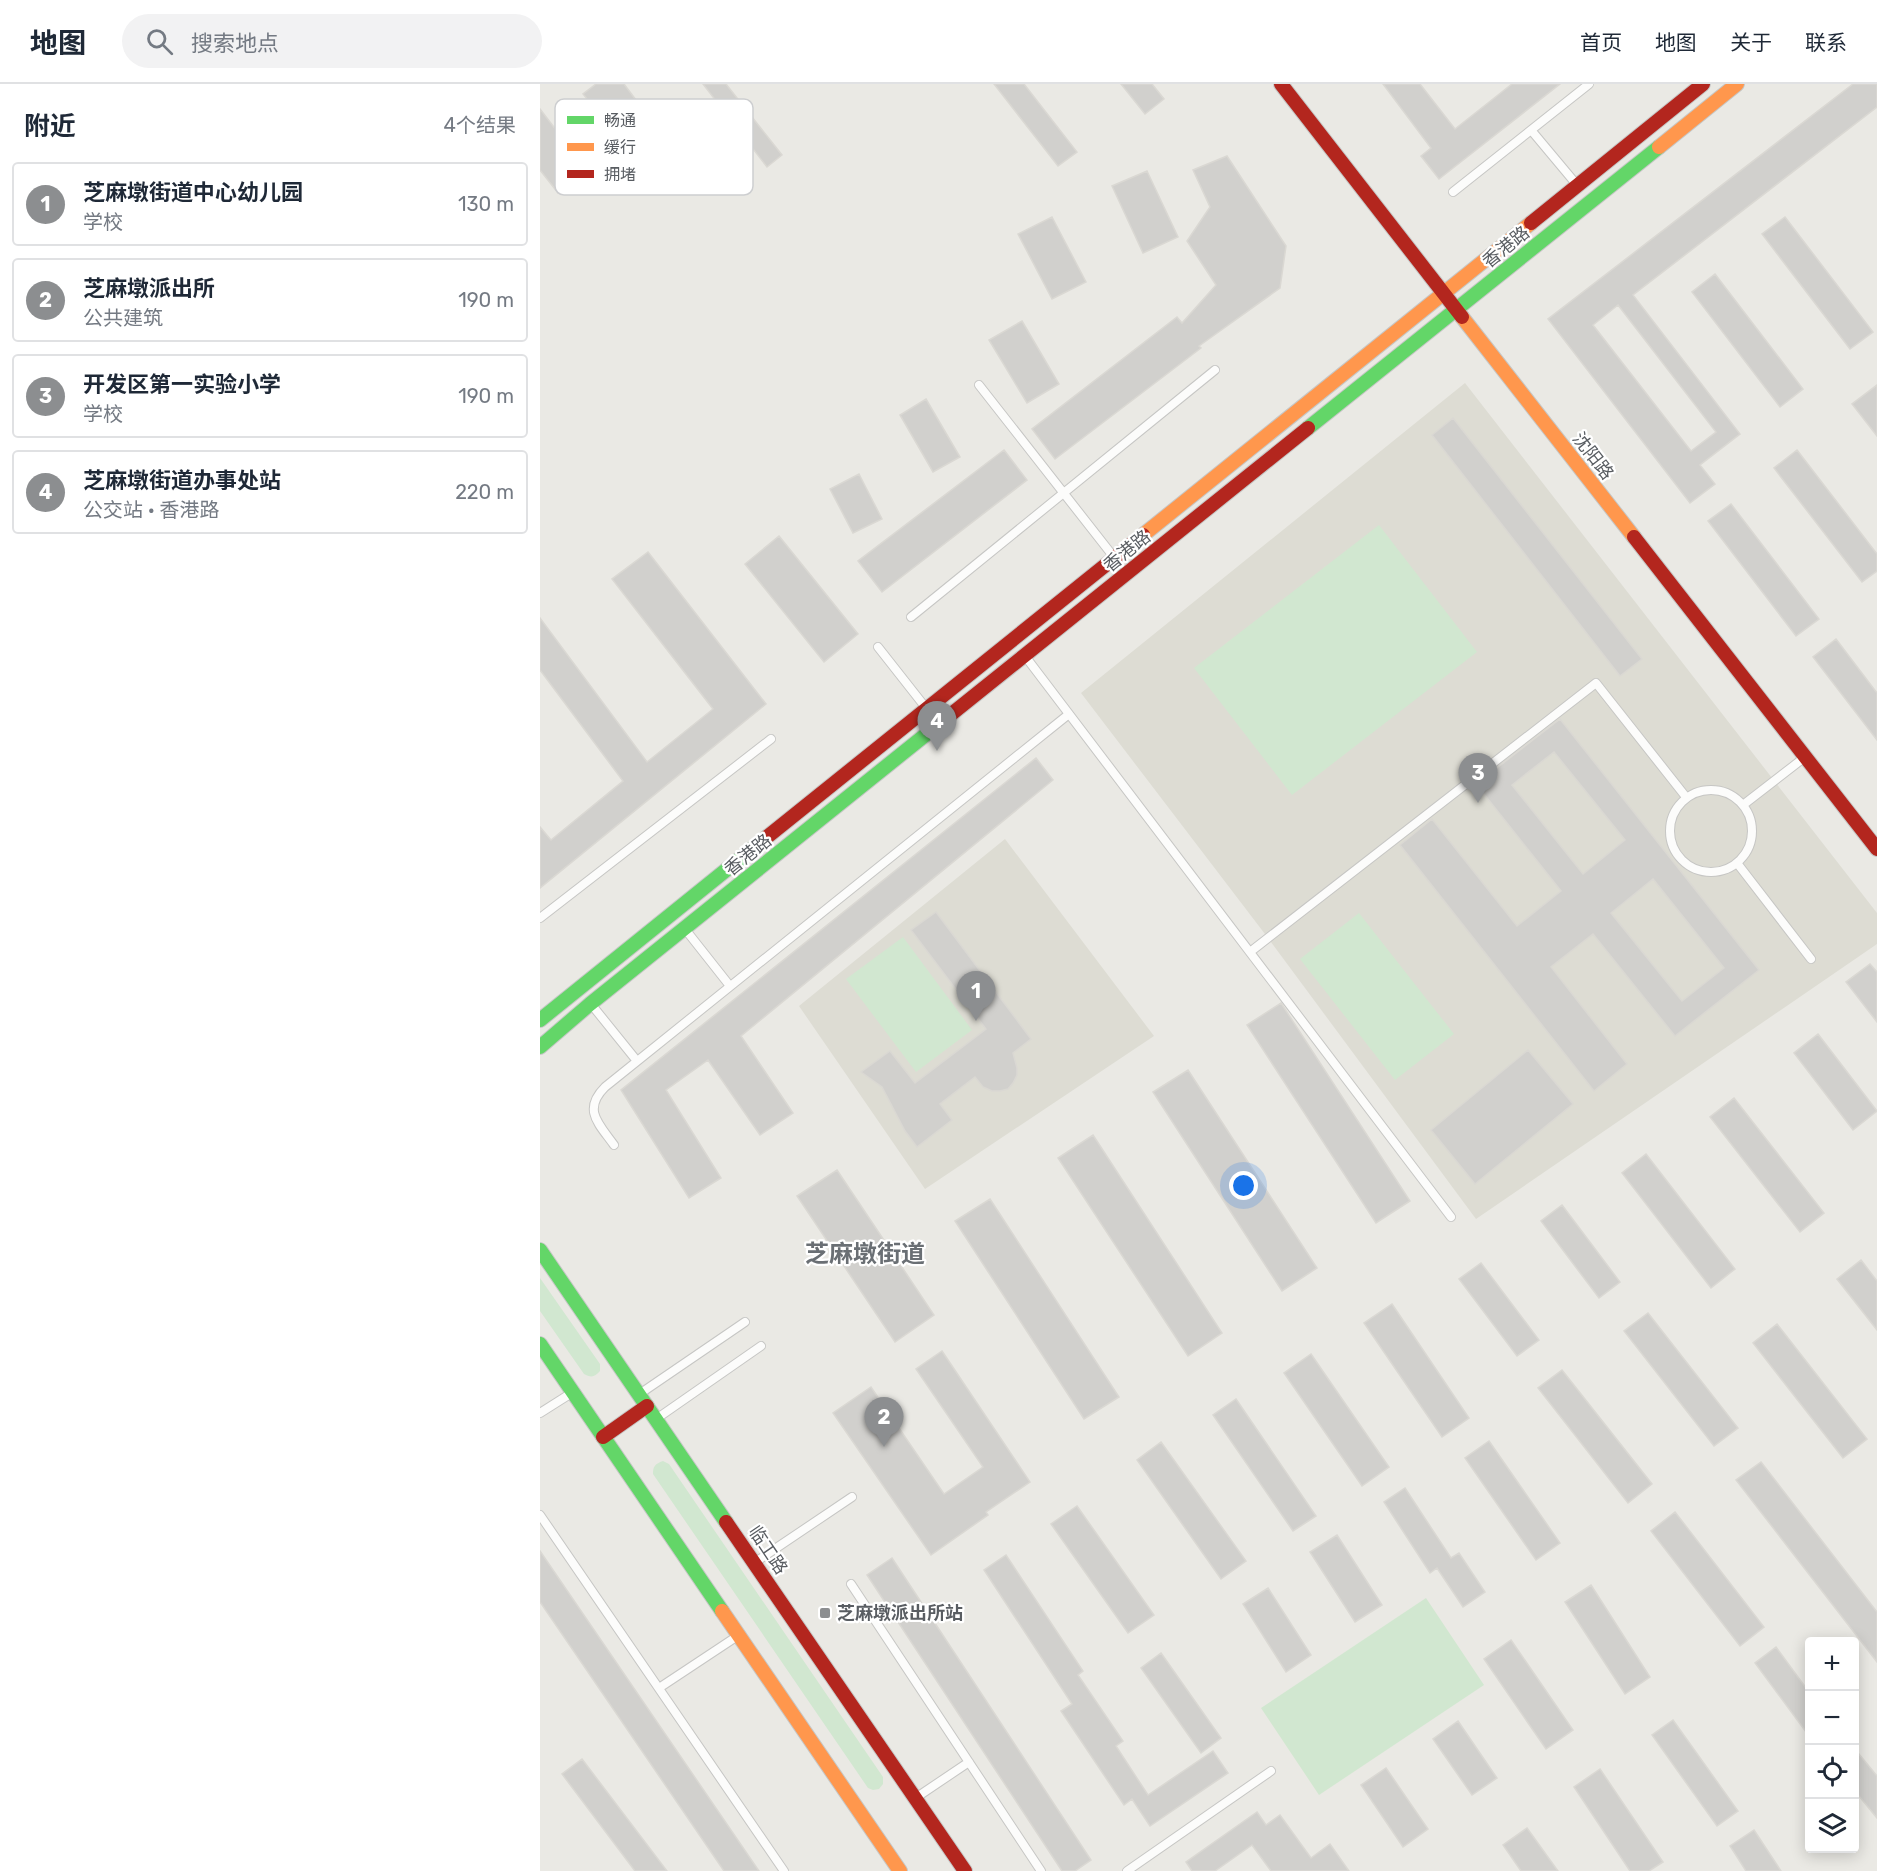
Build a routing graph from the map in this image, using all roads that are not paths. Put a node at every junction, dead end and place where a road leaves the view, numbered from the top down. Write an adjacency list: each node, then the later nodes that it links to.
1 (1281, 84): 8 (main road, 沈阳路)
2 (1588, 84): 5 (lane)
3 (1703, 84): 6 (main road, 香港路)
4 (1737, 84): 9 (main road, 香港路)
5 (1531, 130): 6 (lane); 7 (lane)
6 (1577, 186): 8 (main road, 香港路)
7 (1453, 192)
8 (1443, 293): 9 (main road, 沈阳路); 13 (main road, 香港路)
9 (1456, 310): 16 (main road, 香港路); 20 (main road, 沈阳路)
10 (1215, 370): 12 (lane)
11 (979, 385): 12 (lane)
12 (1064, 493): 13 (lane); 14 (lane)
13 (1116, 558): 17 (main road, 香港路)
14 (911, 617)
15 (878, 647): 17 (lane)
16 (1025, 656): 18 (lane); 26 (main road, 香港路)
17 (927, 710): 31 (main road, 香港路)
18 (1069, 714): 27 (lane); 29 (lane)
19 (771, 739): 25 (lane)
20 (1805, 757): 22 (lane); 23 (main road, 沈阳路)
21 (1686, 797): 22 (lane); 24 (lane); 27 (lane)
22 (1743, 805): 24 (lane)
23 (1877, 849)
24 (1737, 863): 28 (lane)
25 (540, 918)
26 (685, 928): 29 (lane); 30 (main road, 香港路)
27 (1250, 952): 35 (lane)
28 (1811, 959)
29 (730, 986): 33 (lane)
30 (590, 1004): 32 (main road, 香港路); 33 (lane)
31 (540, 1020)
32 (540, 1047)
33 (637, 1061): 34 (lane)
34 (614, 1145)
35 (1451, 1217)
36 (540, 1250): 41 (main road, 临工路)
37 (745, 1322): 41 (lane)
38 (540, 1344): 40 (main road)
39 (761, 1346): 43 (lane)
40 (573, 1392): 42 (lane); 44 (main road)
41 (643, 1400): 43 (main road, 临工路); 44 (main road)
42 (540, 1413)
43 (656, 1419): 47 (main road, 临工路)
44 (603, 1437): 49 (main road)
45 (852, 1497): 47 (lane)
46 (540, 1515): 50 (lane)
47 (755, 1563): 53 (main road, 临工路)
48 (851, 1584): 51 (lane)
49 (739, 1635): 50 (lane); 55 (main road)
50 (659, 1688): 54 (lane)
51 (969, 1762): 53 (lane); 57 (lane)
52 (1271, 1771): 58 (lane)
53 (915, 1798): 56 (main road, 临工路)
54 (784, 1871)
55 (900, 1871)
56 (965, 1871)
57 (1041, 1871)
58 (1127, 1871)

